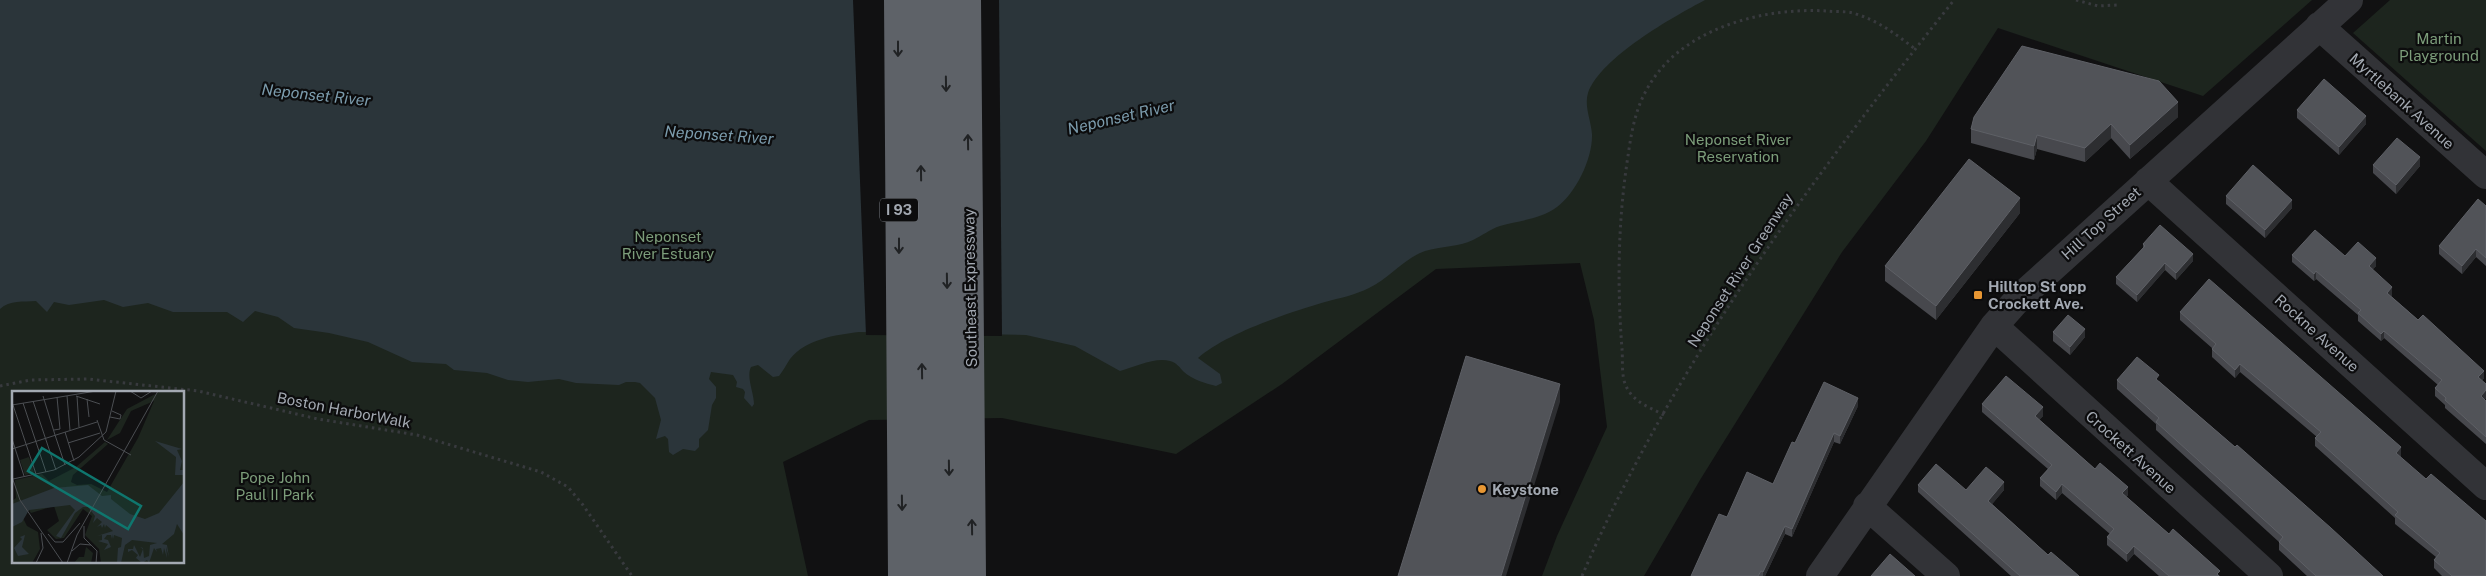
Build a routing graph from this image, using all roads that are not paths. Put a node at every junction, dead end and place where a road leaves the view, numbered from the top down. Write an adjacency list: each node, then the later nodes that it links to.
1 (898, 0): 10 (highway, Southeast Expressway / I 93, one-way to 10)
2 (919, 0): 10 (highway, I 93, one-way to 2)
3 (945, 0): 10 (highway, I 93, one-way to 10)
4 (967, 0): 10 (highway, Southeast Expressway / I 93, one-way to 4)
5 (2349, 0): 6 (street, Hill Top Street)
6 (2319, 26): 7 (street, Myrtlebank Avenue); 8 (street, Hill Top Street)
7 (2486, 175)
8 (2148, 181): 9 (street, Hill Top Street); 11 (street, Rockne Avenue)
9 (1994, 326): 12 (street, Hill Top Street); 19 (street, Crockett Avenue)
10 (936, 419): 13 (highway, Southeast Expressway / I 93, one-way to 13); 14 (highway, I 93); 15 (highway, I 93, one-way to 15); 16 (highway, Southeast Expressway / I 93, one-way to 10)
11 (2486, 486)
12 (1867, 506): 17 (street, Hill Top Street); 18 (street)
13 (902, 576)
14 (924, 576)
15 (950, 576)
16 (972, 576)
17 (1820, 576)
18 (1946, 576)
19 (2269, 576)

